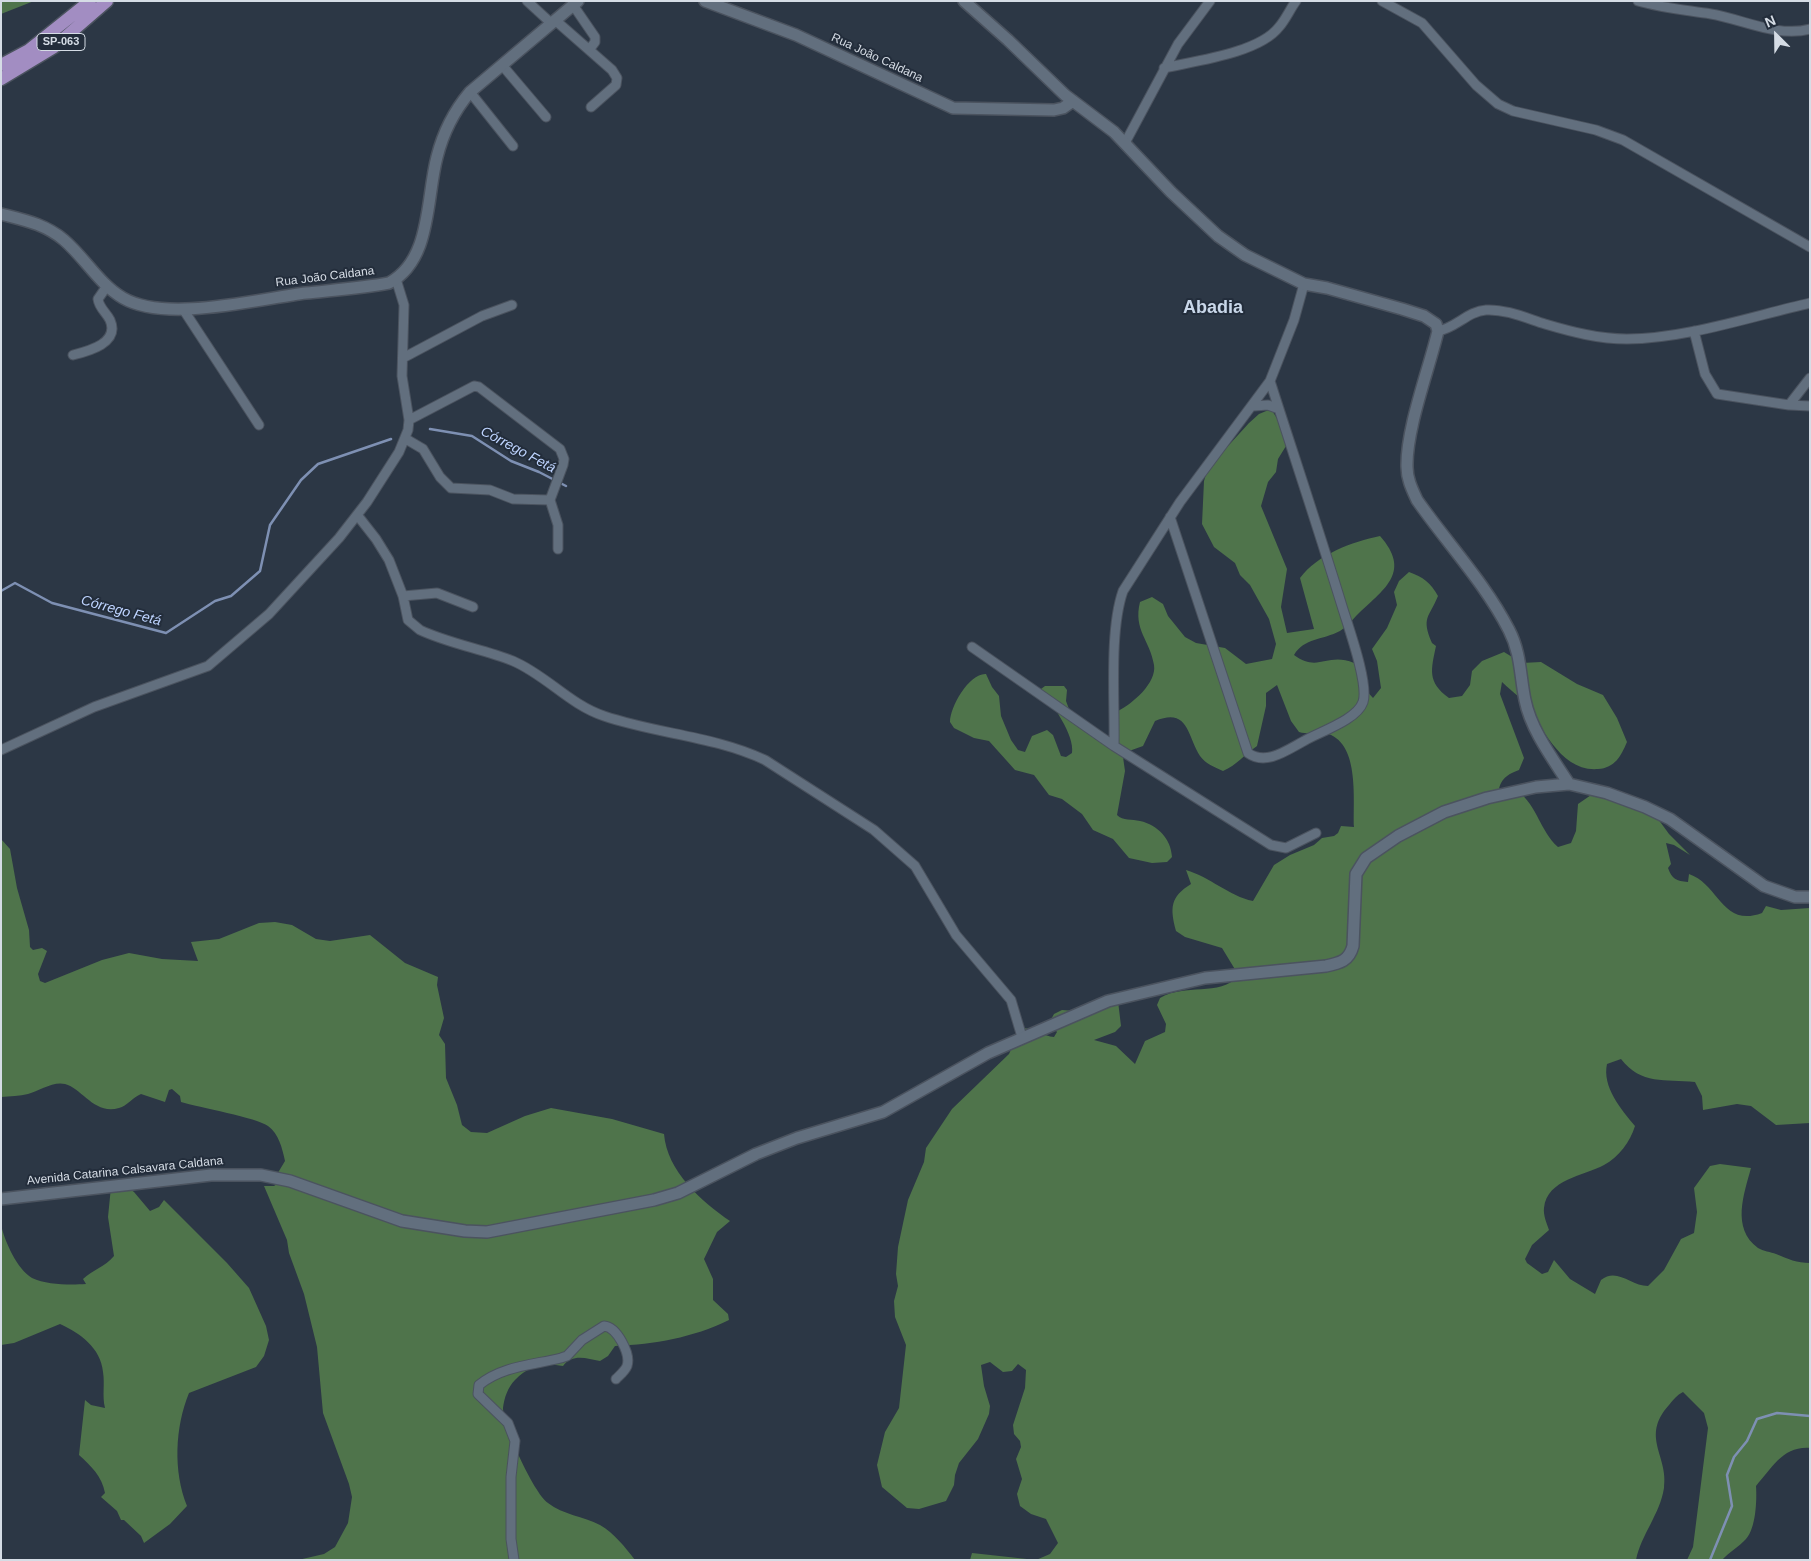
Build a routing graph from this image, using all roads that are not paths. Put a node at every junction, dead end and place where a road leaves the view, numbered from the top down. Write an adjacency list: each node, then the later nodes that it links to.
1 (90, 1): 16 (main road, SP-063)
2 (107, 1): 19 (main road, SP-063)
3 (527, 1): 13 (street)
4 (705, 1): 21 (street, Rua João Caldana)
5 (964, 1): 21 (street)
6 (1210, 1): 18 (street)
7 (1286, 1): 12 (street)
8 (1296, 1): 12 (street)
9 (1382, 1): 27 (street)
10 (1638, 1): 14 (street)
11 (576, 3): 13 (street); 15 (street)
12 (1287, 13): 18 (street)
13 (553, 22): 15 (street); 17 (street)
14 (1810, 29)
15 (589, 50): 22 (street)
16 (1, 65)
17 (502, 65): 20 (street); 23 (street)
18 (1164, 68): 24 (street)
19 (1, 79)
20 (470, 92): 25 (street); 28 (street)
21 (1069, 98): 24 (street)
22 (591, 107)
23 (546, 117)
24 (1125, 143): 29 (street)
25 (513, 146)
26 (1, 214): 30 (street, Rua João Caldana)
27 (1810, 247)
28 (396, 279): 33 (street, Rua João Caldana); 37 (street)
29 (1304, 284): 34 (street); 39 (street)
30 (107, 286): 33 (street, Rua João Caldana); 36 (street)
31 (1810, 303): 35 (street)
32 (512, 305): 37 (street)
33 (183, 309): 45 (street)
34 (1438, 331): 35 (street); 56 (street)
35 (1694, 331): 40 (street)
36 (73, 355)
37 (403, 358): 44 (street)
38 (1810, 378): 40 (street)
39 (1270, 381): 41 (street); 43 (street)
40 (1789, 405): 42 (street)
41 (1254, 406): 43 (street); 49 (street)
42 (1810, 406)
43 (1279, 409): 49 (street)
44 (409, 420): 46 (street); 47 (street)
45 (259, 425)
46 (406, 440): 47 (street); 48 (street)
47 (550, 500): 50 (street)
48 (358, 516): 51 (street); 55 (street)
49 (1170, 517): 54 (street)
50 (558, 549)
51 (403, 596): 52 (street); 59 (street)
52 (473, 607)
53 (972, 647): 54 (street)
54 (1114, 746): 57 (street)
55 (1, 750)
56 (1569, 784): 58 (street); 59 (street, Avenida Catarina Calsavara Caldana)
57 (1316, 833)
58 (1810, 898)
59 (1022, 1037): 60 (street, Avenida Catarina Calsavara Caldana)
60 (1, 1199)
61 (616, 1379): 62 (street)
62 (514, 1560)

